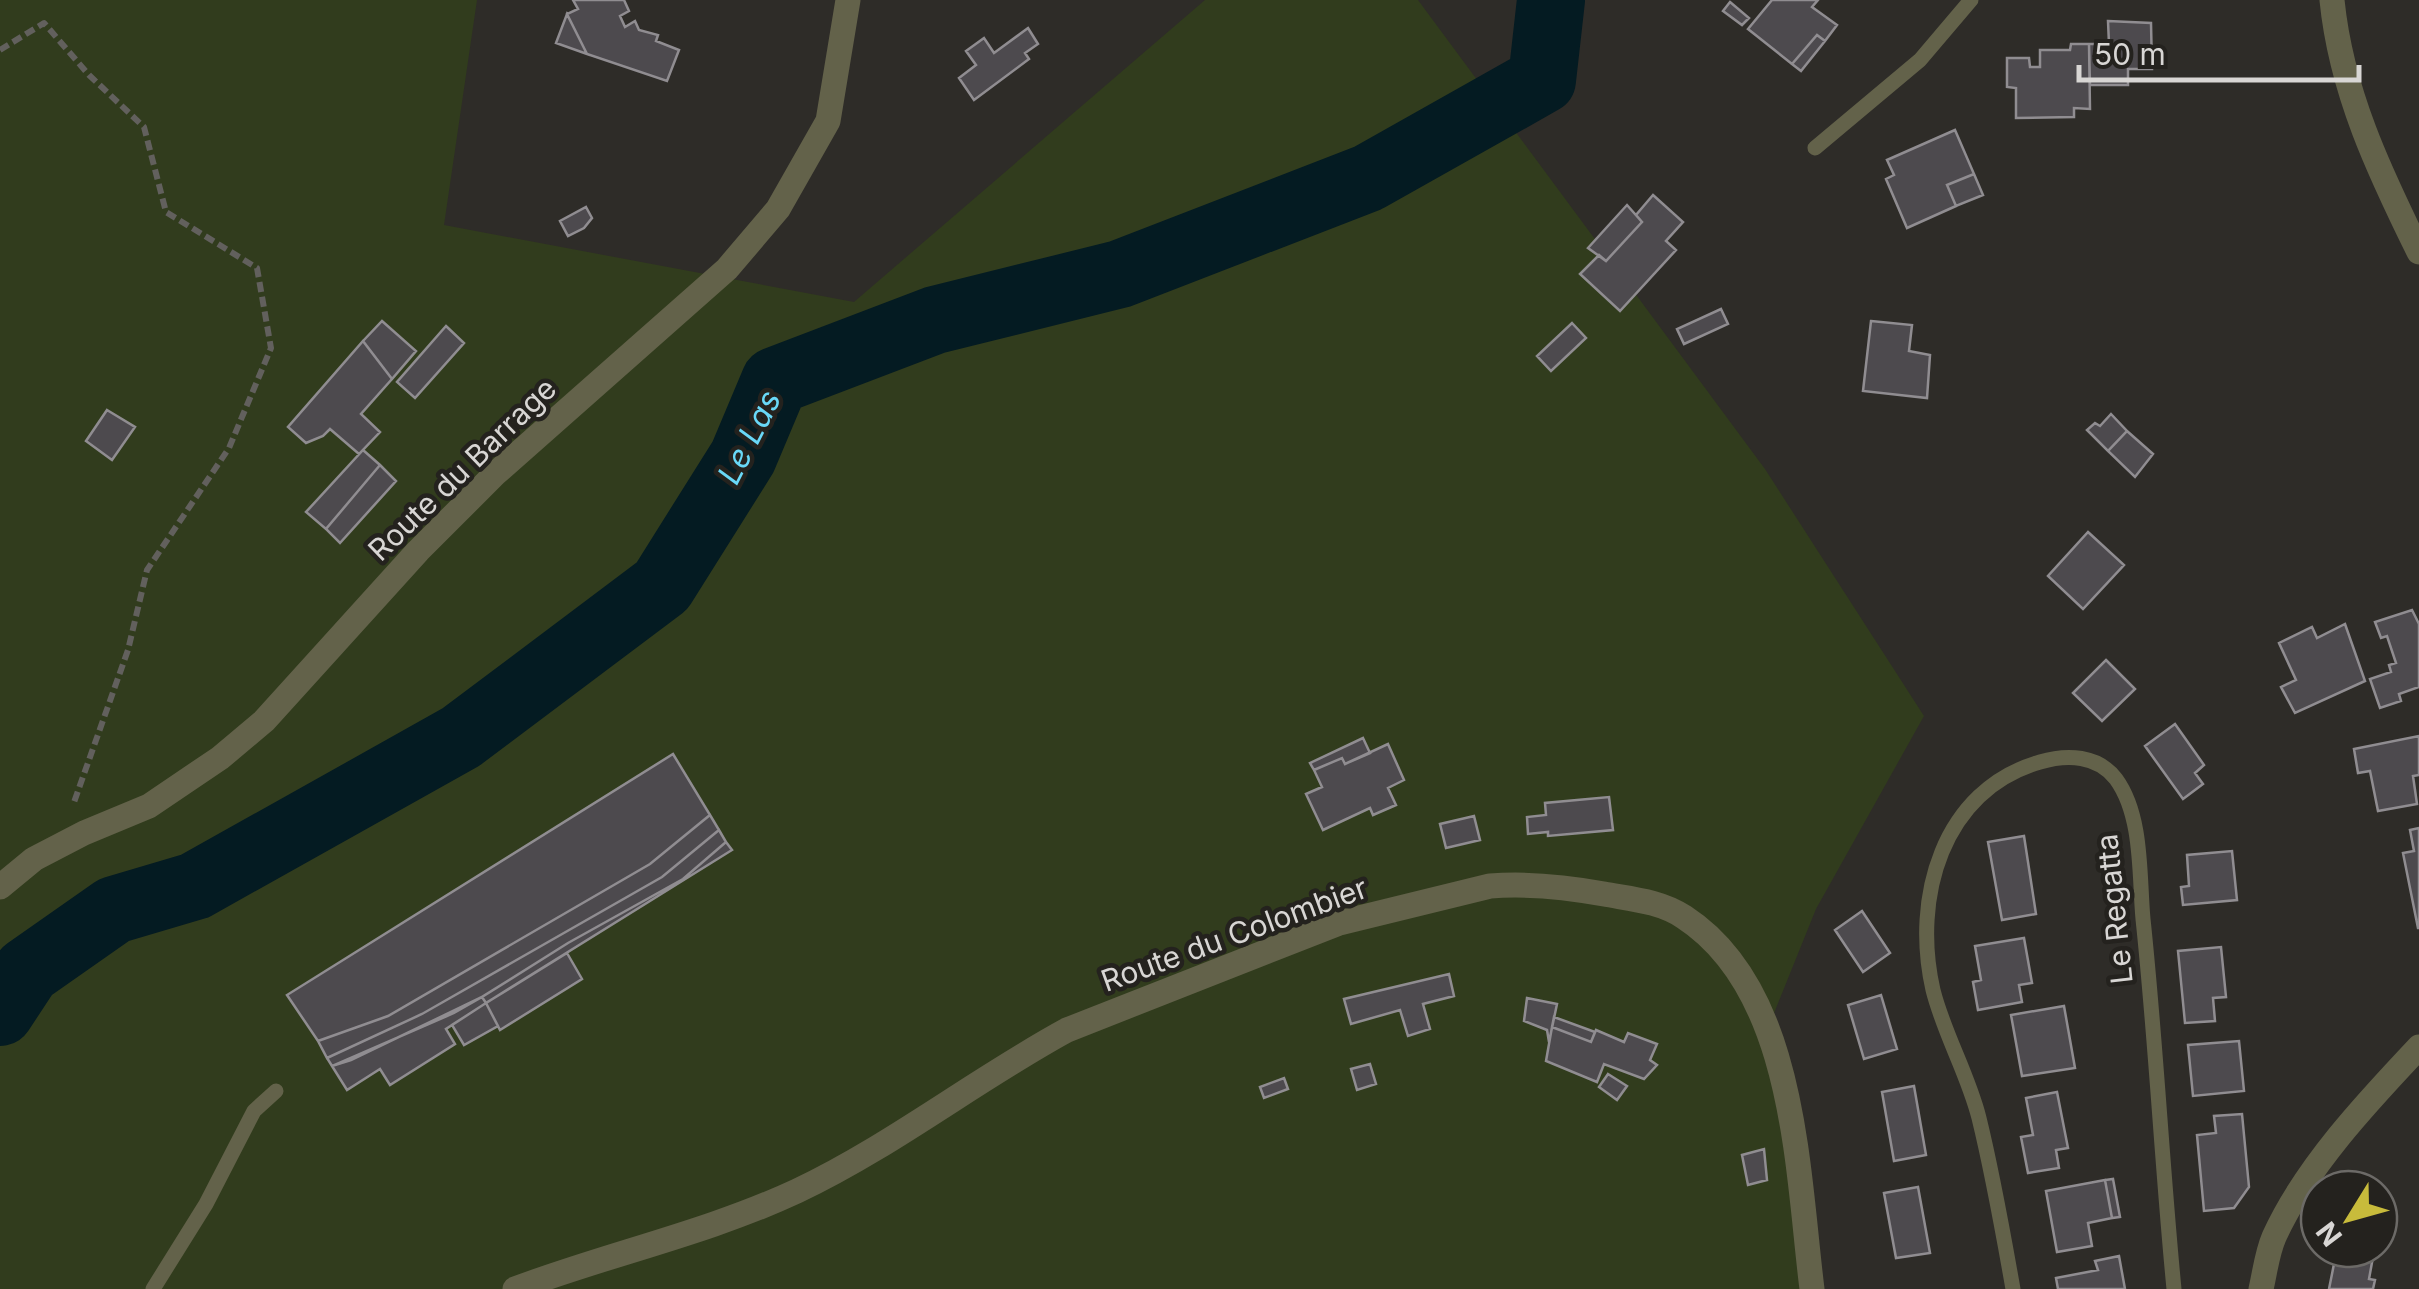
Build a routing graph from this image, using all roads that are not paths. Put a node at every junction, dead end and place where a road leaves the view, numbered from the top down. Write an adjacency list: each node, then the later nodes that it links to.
1 (848, 0): 6 (street, Route du Barrage)
2 (1971, 0): 4 (lane)
3 (2332, 0): 5 (street)
4 (1815, 148)
5 (2419, 252)
6 (0, 887)
7 (2419, 1047): 14 (street)
8 (276, 1091): 9 (lane)
9 (153, 1289)
10 (515, 1289): 11 (street, Route du Colombier)
11 (1812, 1289)
12 (2013, 1289): 13 (lane, Le Regatta)
13 (2174, 1289)
14 (2262, 1289)

